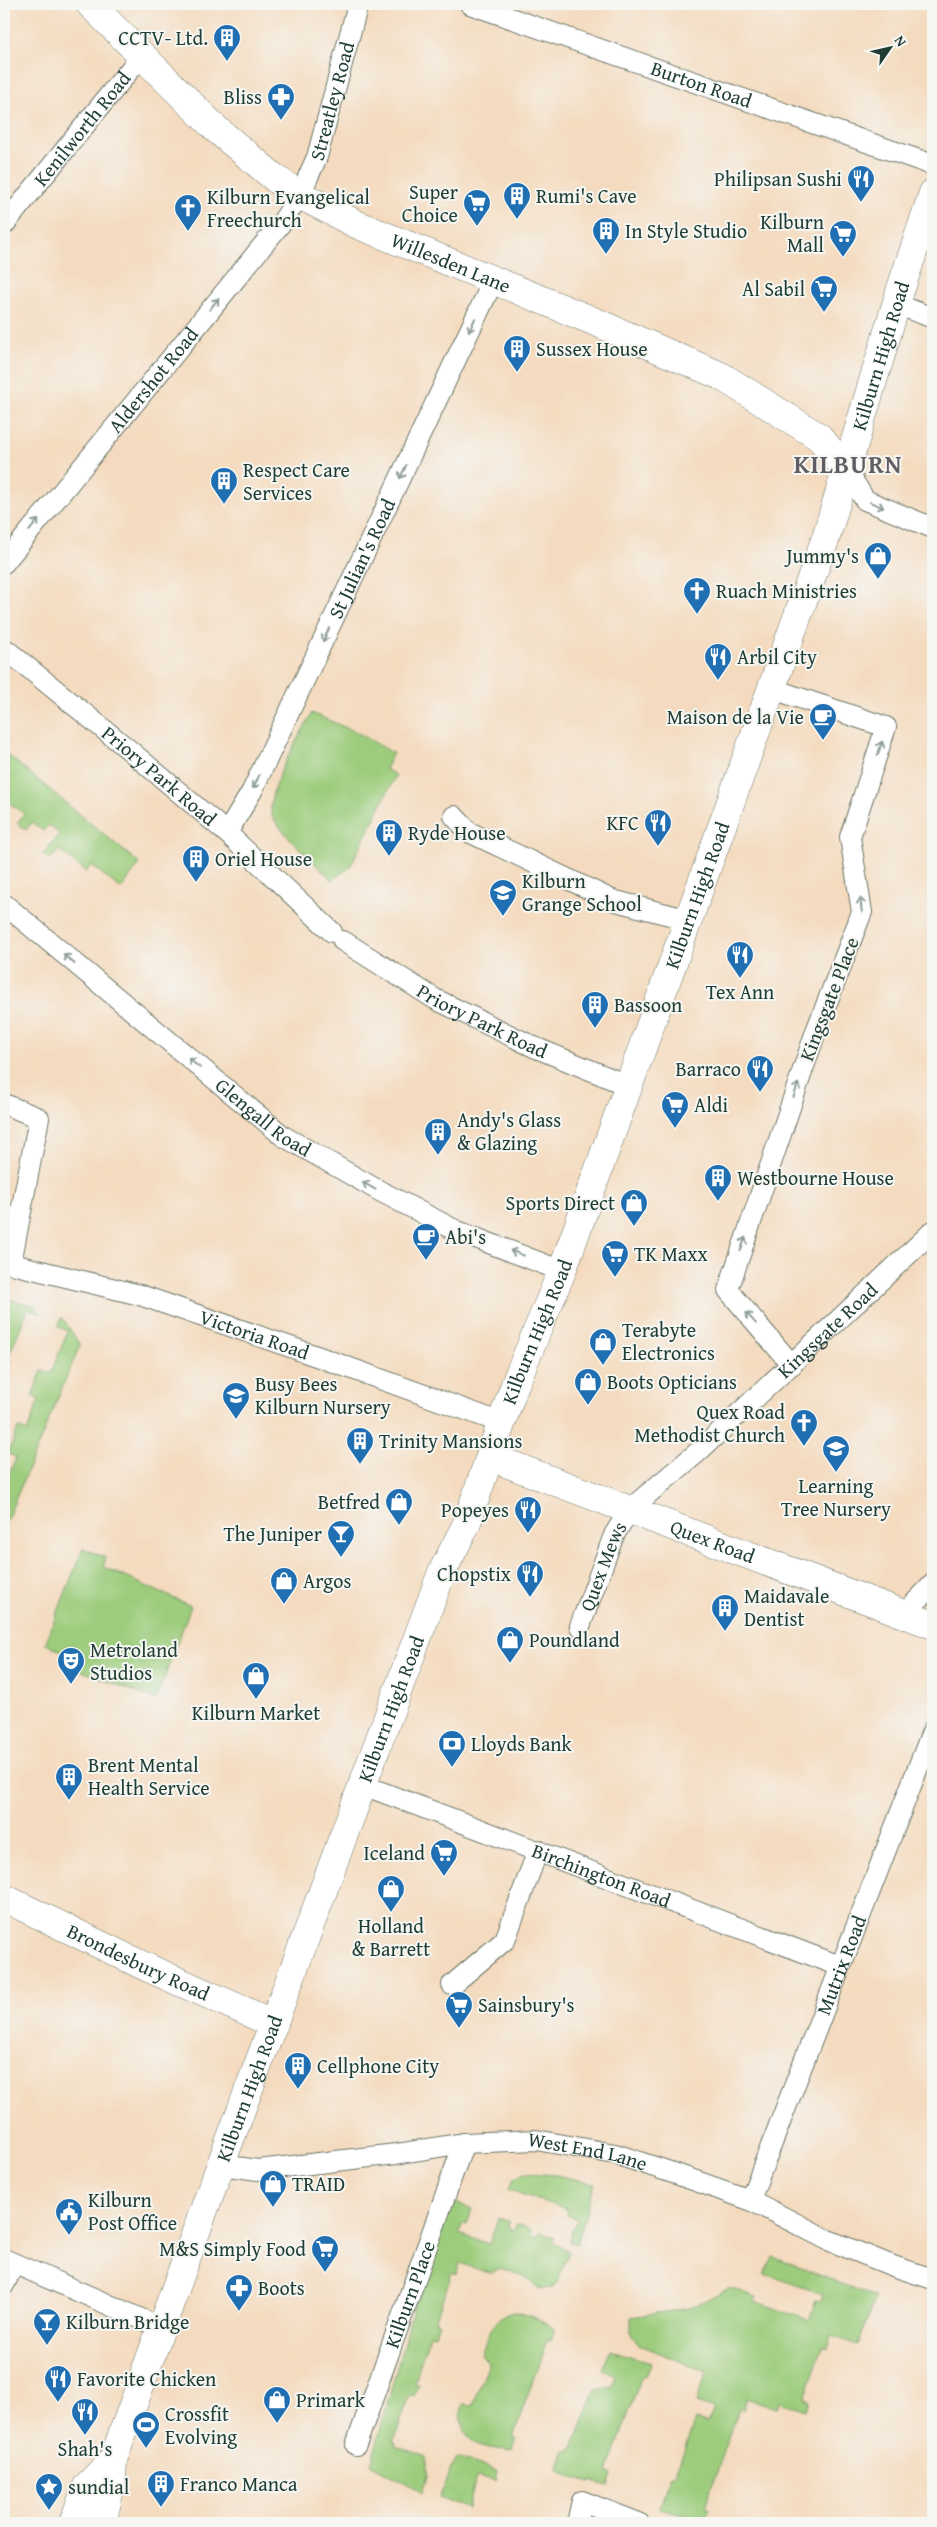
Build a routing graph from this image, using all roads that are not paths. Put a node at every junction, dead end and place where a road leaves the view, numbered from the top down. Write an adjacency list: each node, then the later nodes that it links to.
1 (90, 4): 4 (main road, Willesden Lane)
2 (358, 4): 7 (street, Streatley Road)
3 (470, 4): 5 (street, Burton Road)
4 (141, 56): 7 (main road, Willesden Lane); 8 (street, Kenilworth Road)
5 (933, 165)
6 (933, 193): 10 (main road, Kilburn High Road)
7 (300, 195): 9 (main road, Willesden Lane); 14 (street, Aldershot Road, one-way to 7)
8 (4, 225)
9 (493, 281): 12 (main road, Willesden Lane); 18 (street, St Julian's Road, one-way to 18)
10 (896, 304): 11 (street); 12 (main road, Kilburn High Road)
11 (933, 318)
12 (846, 469): 13 (street, one-way to 13); 16 (main road, Kilburn High Road)
13 (933, 528)
14 (4, 563)
15 (4, 648): 18 (street, Priory Park Road)
16 (770, 688): 20 (main road, Kilburn High Road); 26 (street, Kingsgate Place, one-way to 16)
17 (454, 816): 20 (street)
18 (227, 833): 21 (street, Priory Park Road)
19 (4, 904): 25 (street, Glengall Road, one-way to 19)
20 (689, 920): 21 (main road, Kilburn High Road)
21 (630, 1086): 25 (main road, Kilburn High Road)
22 (4, 1104): 24 (street)
23 (933, 1231): 26 (street, Kingsgate Road)
24 (7, 1262): 27 (street, Victoria Road)
25 (562, 1271): 27 (main road, Kilburn High Road)
26 (792, 1365): 29 (street, Kingsgate Road)
27 (502, 1423): 28 (main road, Kilburn High Road)
28 (490, 1457): 29 (main road, Quex Road); 35 (main road, Kilburn High Road)
29 (630, 1509): 31 (main road, Quex Road); 33 (street, Quex Mews)
30 (933, 1584): 31 (street)
31 (904, 1614): 32 (main road, Quex Road)
32 (933, 1625)
33 (580, 1626)
34 (933, 1729): 38 (street, Mutrix Road)
35 (364, 1785): 36 (street, Birchington Road); 40 (main road, Kilburn High Road)
36 (538, 1850): 38 (street, Birchington Road); 39 (street)
37 (4, 1898): 40 (main road, Brondesbury Road)
38 (840, 1966): 43 (street, Mutrix Road)
39 (452, 1985)
40 (274, 2024): 42 (main road, Kilburn High Road)
41 (464, 2143): 42 (street, West End Lane); 43 (street, West End Lane); 48 (street, Kilburn Place)
42 (221, 2165): 47 (main road, Kilburn High Road)
43 (750, 2200): 45 (street, West End Lane)
44 (9, 2262): 46 (street); 47 (street)
45 (933, 2278)
46 (4, 2285)
47 (162, 2328): 49 (main road, Kilburn High Road)
48 (356, 2445)
49 (113, 2460): 50 (main road, Kilburn High Road); 51 (main road, Kilburn High Road)
50 (73, 2523)
51 (102, 2523)
52 (577, 2523): 53 (street)
53 (639, 2523)

